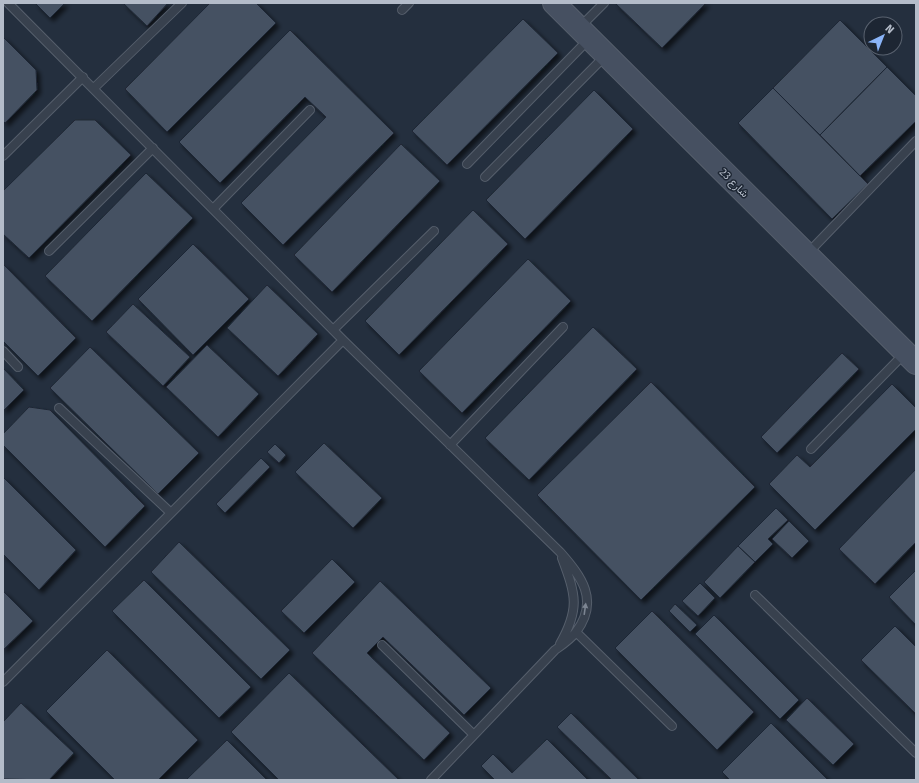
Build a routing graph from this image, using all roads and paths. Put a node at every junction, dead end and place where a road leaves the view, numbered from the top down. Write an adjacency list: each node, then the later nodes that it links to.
1 (8, 3): 9 (lane)
2 (182, 3): 10 (lane)
3 (409, 3): 6 (lane)
4 (554, 3): 7 (street, شارع 23)
5 (604, 3): 7 (lane)
6 (402, 10)
7 (584, 34): 8 (street, شارع 23); 15 (lane)
8 (606, 56): 16 (lane); 20 (street, شارع 23)
9 (83, 77): 10 (lane); 14 (lane)
10 (94, 88): 13 (lane)
11 (310, 110): 17 (lane)
12 (916, 141): 20 (lane)
13 (153, 148): 17 (lane); 19 (lane)
14 (3, 156)
15 (467, 164)
16 (485, 177)
17 (213, 209): 22 (lane)
18 (434, 231): 22 (lane)
19 (49, 251)
20 (806, 255): 25 (street, شارع 23)
21 (563, 327): 28 (lane)
22 (333, 330): 23 (lane)
23 (343, 340): 28 (lane); 30 (lane)
24 (3, 351): 26 (lane)
25 (911, 357): 29 (lane)
26 (18, 367)
27 (59, 408): 30 (lane)
28 (450, 445): 31 (lane)
29 (812, 449)
30 (171, 513): 36 (lane)
31 (560, 552): 33 (lane, one-way to 31); 35 (lane)
32 (755, 595): 39 (lane)
33 (576, 632): 35 (lane); 37 (lane)
34 (382, 645): 38 (lane)
35 (556, 650): 38 (lane)
36 (3, 682)
37 (672, 726)
38 (474, 735): 40 (lane)
39 (916, 753)
40 (431, 780)

